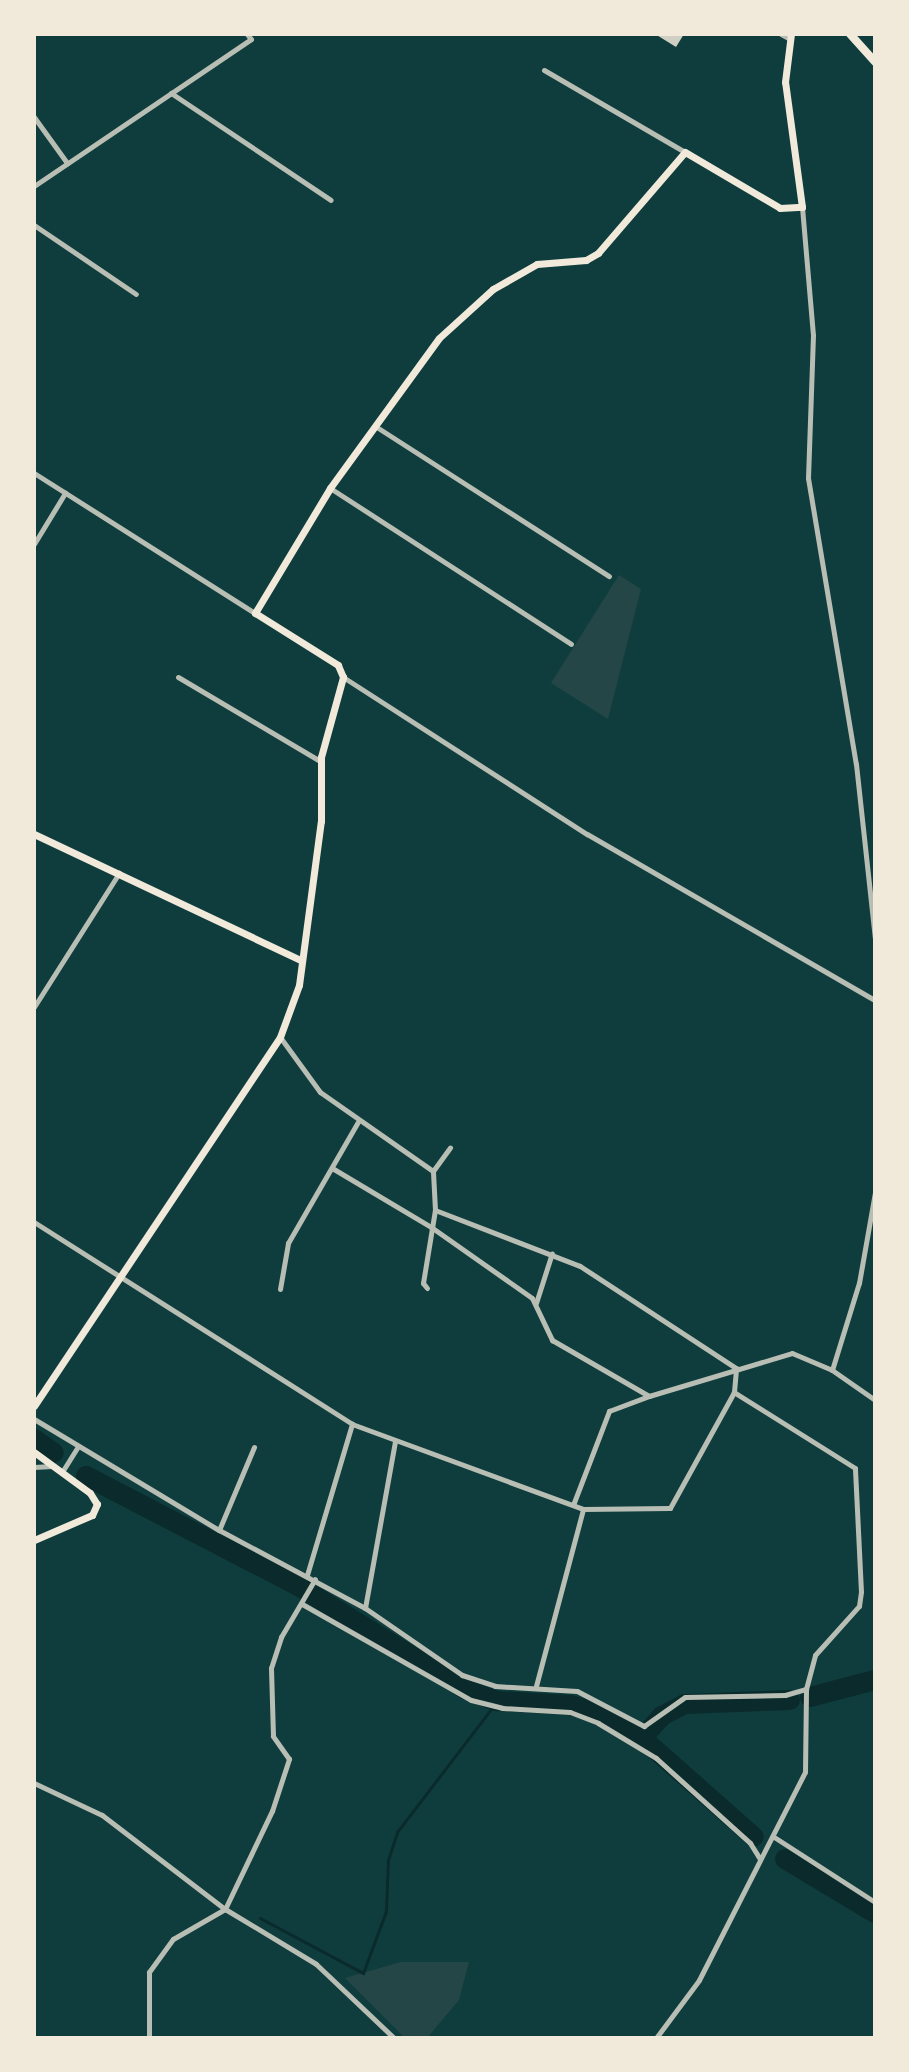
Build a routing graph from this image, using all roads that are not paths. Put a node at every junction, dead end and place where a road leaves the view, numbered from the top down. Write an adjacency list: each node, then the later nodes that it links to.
1 (247, 34): 7 (street)
2 (781, 34): 4 (street)
3 (850, 34): 5 (main road)
4 (791, 36): 13 (main road)
5 (875, 62)
6 (544, 70): 9 (street)
7 (171, 93): 10 (street); 12 (street)
8 (34, 117): 10 (street)
9 (685, 152): 13 (main road); 16 (main road)
10 (67, 163): 11 (street)
11 (34, 186)
12 (331, 200)
13 (802, 207): 29 (street)
14 (35, 228): 15 (street)
15 (136, 294)
16 (375, 426): 18 (main road); 21 (street)
17 (34, 473): 19 (street)
18 (330, 488): 22 (main road); 23 (street)
19 (65, 493): 20 (street); 22 (street)
20 (34, 544)
21 (609, 576)
22 (255, 613): 25 (main road)
23 (571, 644)
24 (178, 677): 26 (street)
25 (343, 677): 26 (main road); 32 (street)
26 (321, 761): 30 (main road)
27 (34, 834): 28 (main road)
28 (119, 872): 30 (main road); 31 (street)
29 (875, 940)
30 (301, 960): 34 (main road)
31 (37, 994): 33 (street)
32 (875, 1000)
33 (34, 1007)
34 (280, 1037): 35 (street); 44 (main road)
35 (358, 1122): 37 (street); 38 (street)
36 (450, 1148): 38 (street)
37 (332, 1168): 42 (street); 46 (street)
38 (433, 1171): 40 (street)
39 (875, 1192): 49 (street)
40 (435, 1210): 42 (street); 43 (street)
41 (34, 1222): 44 (street)
42 (431, 1227): 45 (street); 47 (street)
43 (552, 1253): 47 (street); 48 (street)
44 (118, 1277): 53 (main road); 55 (street)
45 (427, 1288)
46 (280, 1289)
47 (535, 1304): 51 (street)
48 (736, 1368): 49 (street); 50 (street); 51 (street)
49 (832, 1370): 52 (street)
50 (734, 1392): 64 (street); 72 (street)
51 (649, 1396): 63 (street)
52 (875, 1400)
53 (34, 1406)
54 (34, 1419): 58 (street)
55 (352, 1424): 56 (street); 67 (street)
56 (395, 1441): 63 (street); 70 (street)
57 (254, 1447): 65 (street)
58 (77, 1448): 62 (street); 65 (street)
59 (34, 1452): 60 (main road)
60 (53, 1466): 61 (street); 62 (main road)
61 (34, 1467)
62 (62, 1472): 66 (main road)
63 (573, 1505): 64 (street)
64 (583, 1509): 71 (street)
65 (219, 1530): 67 (street)
66 (34, 1540)
67 (307, 1575): 68 (street)
68 (314, 1579): 69 (street); 70 (street)
69 (302, 1603): 75 (street); 77 (street)
70 (365, 1608): 71 (street)
71 (536, 1686): 72 (street)
72 (806, 1689): 74 (street)
73 (34, 1783): 77 (street)
74 (774, 1837): 75 (street); 76 (street)
75 (760, 1859): 80 (street)
76 (875, 1902)
77 (225, 1909): 78 (street); 79 (street)
78 (149, 2038)
79 (394, 2038)
80 (656, 2038)

